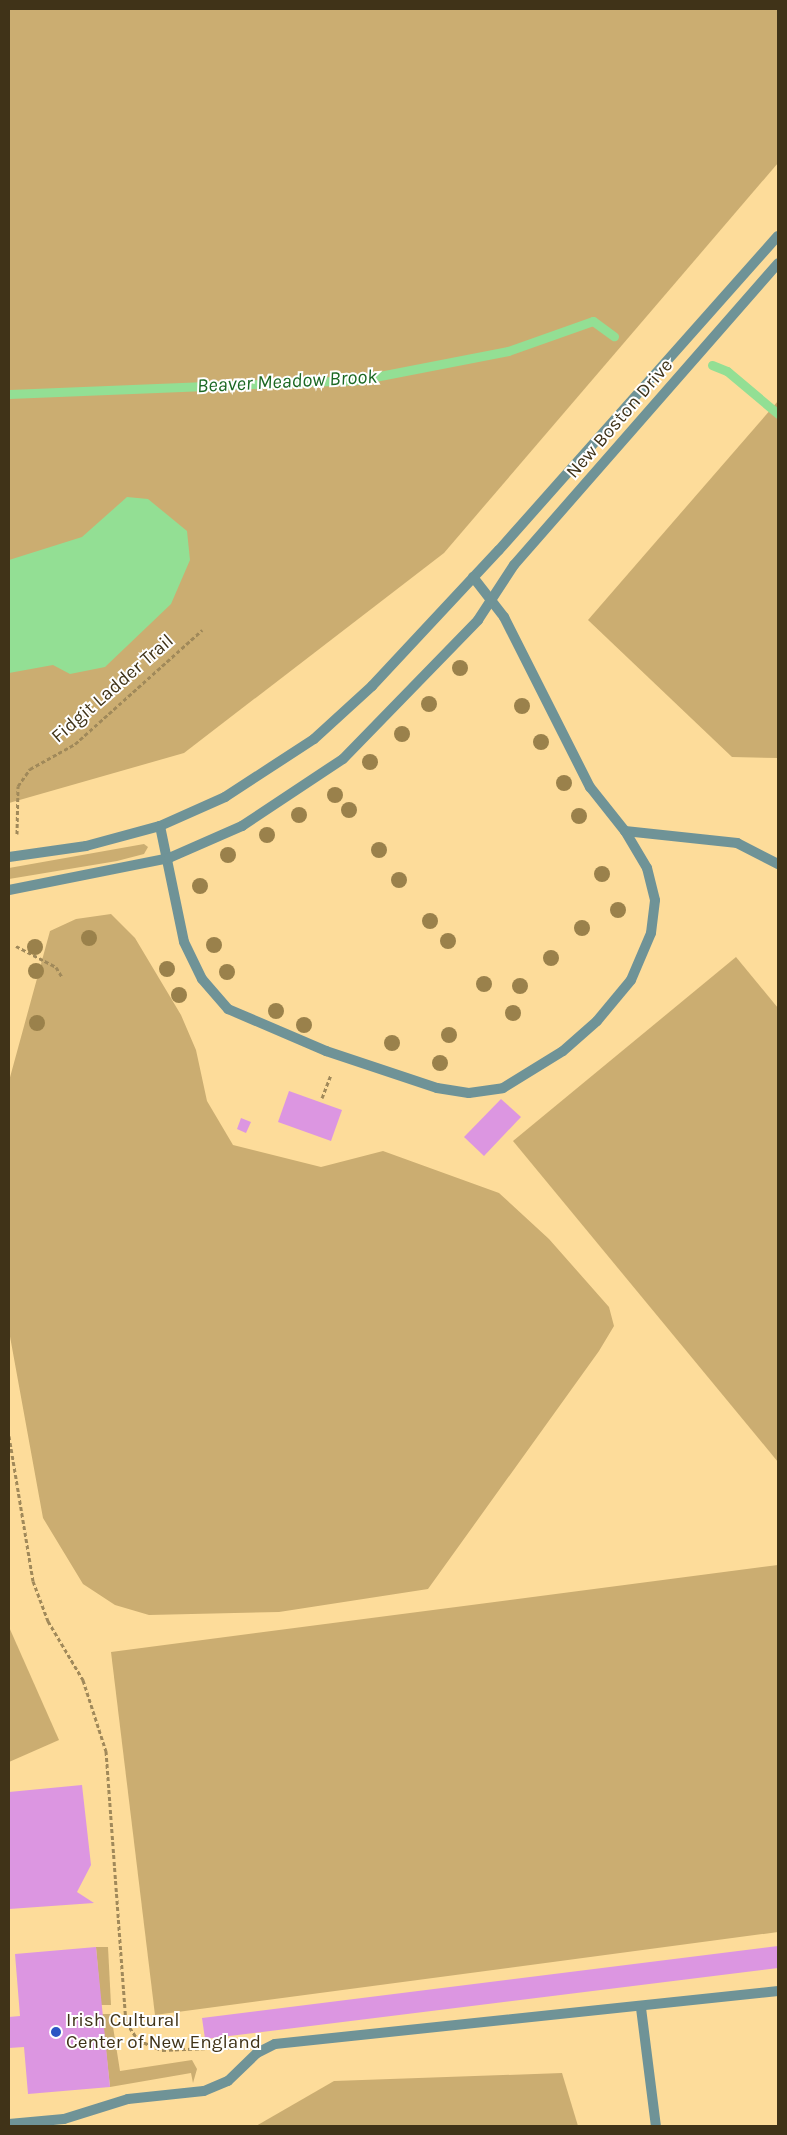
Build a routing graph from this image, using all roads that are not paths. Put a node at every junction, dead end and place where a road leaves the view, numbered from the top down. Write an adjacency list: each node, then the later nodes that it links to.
1 (778, 236): 3 (lane, New Boston Drive)
2 (778, 263): 4 (lane, New Boston Drive)
3 (473, 577): 4 (lane); 5 (lane, New Boston Drive)
4 (492, 602): 6 (lane); 8 (lane, New Boston Drive)
5 (160, 826): 7 (lane, New Boston Drive); 8 (lane)
6 (625, 830): 8 (lane); 9 (lane)
7 (9, 857)
8 (169, 858): 10 (lane, New Boston Drive)
9 (778, 864)
10 (9, 890)
11 (778, 1991): 12 (lane)
12 (641, 2008): 13 (lane); 14 (lane)
13 (9, 2124)
14 (656, 2126)

